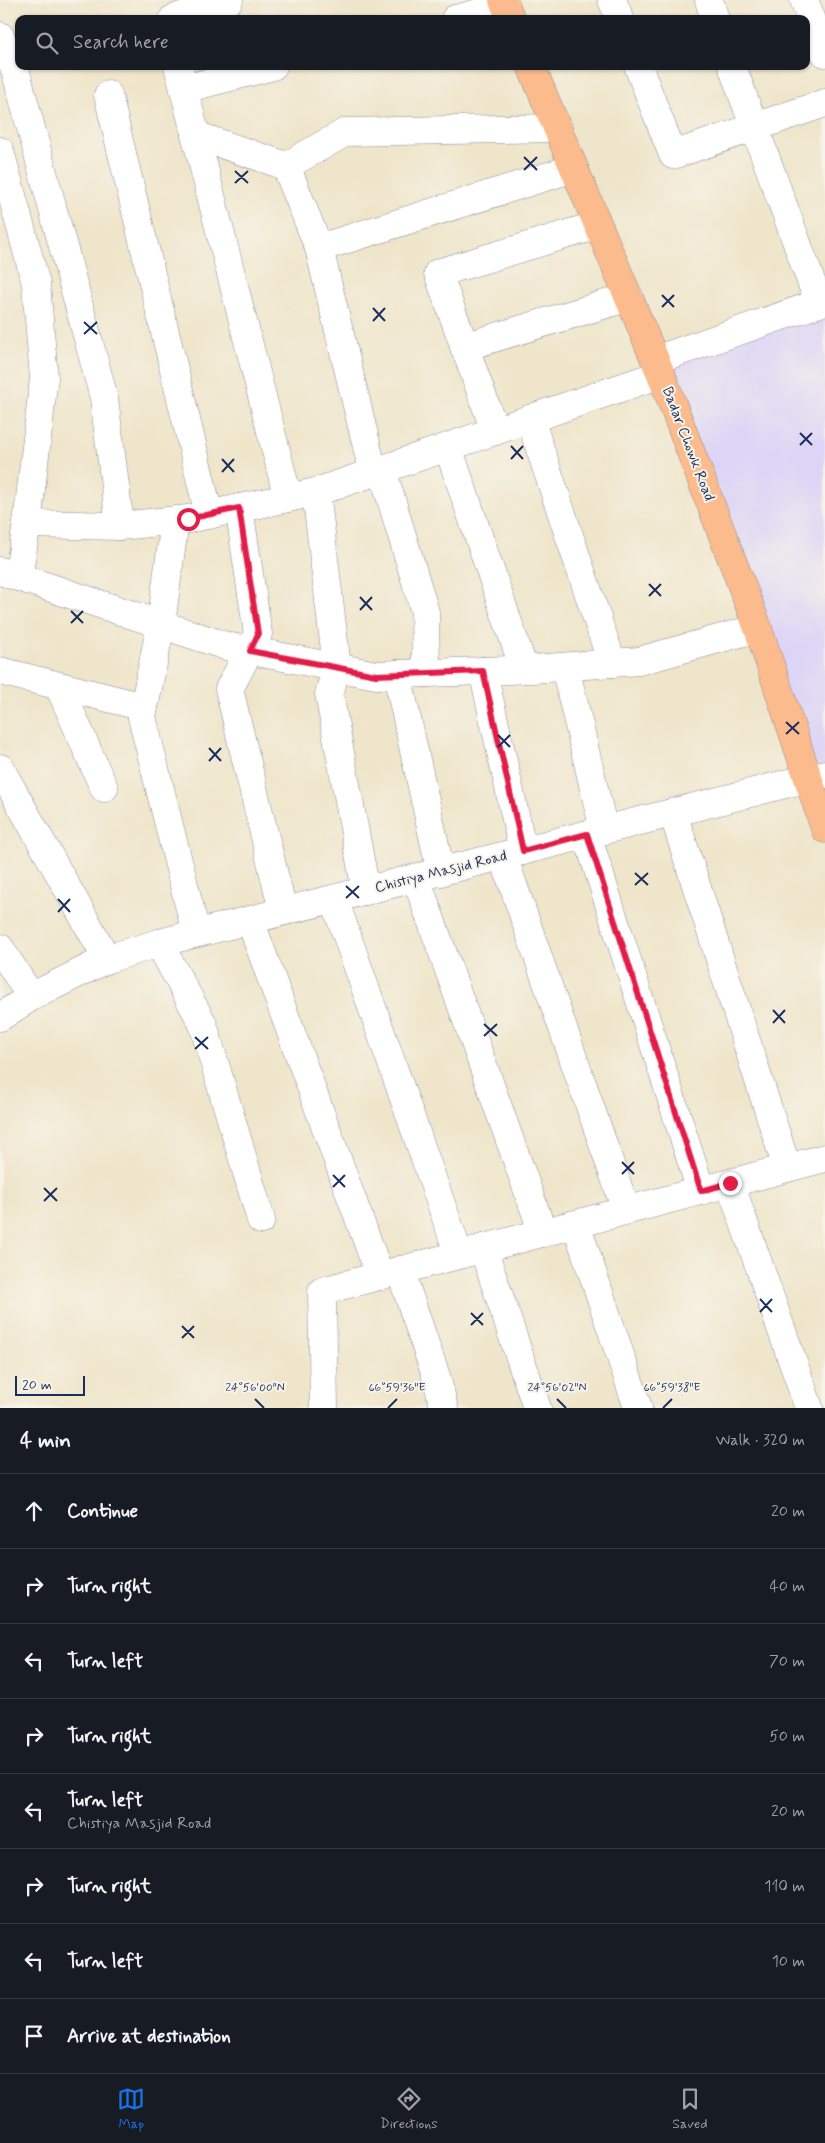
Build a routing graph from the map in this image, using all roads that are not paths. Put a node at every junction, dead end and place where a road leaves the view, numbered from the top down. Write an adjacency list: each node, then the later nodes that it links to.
1 (159, 0): 7 (street)
2 (229, 0): 8 (street)
3 (612, 0): 10 (street)
4 (708, 0): 11 (street)
5 (804, 0): 12 (street)
6 (507, 8): 9 (street)
7 (165, 15)
8 (185, 15)
9 (474, 15)
10 (618, 15)
11 (714, 15)
12 (810, 15)
13 (810, 15): 15 (street)
14 (0, 36): 16 (street)
15 (825, 53)
16 (12, 70): 46 (street)
17 (242, 70): 21 (street)
18 (533, 70): 25 (main road, Badar Chowk Road)
19 (640, 70): 24 (street)
20 (733, 70): 24 (street)
21 (181, 78): 26 (street)
22 (108, 95): 43 (street)
23 (825, 103): 24 (street)
24 (754, 127): 33 (street)
25 (558, 128): 28 (street); 29 (main road, Badar Chowk Road)
26 (195, 135): 28 (street); 41 (street)
27 (0, 151): 45 (street)
28 (286, 166): 31 (street)
29 (574, 168): 30 (main road, Badar Chowk Road); 31 (street)
30 (598, 225): 32 (main road, Badar Chowk Road); 34 (street)
31 (319, 248): 39 (street)
32 (629, 297): 34 (street); 35 (main road, Badar Chowk Road)
33 (822, 302): 35 (street)
34 (464, 347): 37 (street)
35 (658, 367): 36 (street); 49 (main road, Badar Chowk Road)
36 (530, 419): 37 (street); 51 (street)
37 (495, 431): 38 (street)
38 (448, 447): 39 (street); 54 (street)
39 (378, 471): 40 (street); 57 (street)
40 (316, 492): 41 (street); 52 (street)
41 (288, 498): 42 (street)
42 (239, 508): 43 (street); 50 (street)
43 (209, 515): 44 (street)
44 (175, 520): 46 (street); 48 (street)
45 (27, 524): 46 (street); 47 (street)
46 (120, 526)
47 (9, 574): 48 (street)
48 (161, 624): 50 (street); 60 (street)
49 (758, 628): 51 (street); 62 (main road, Badar Chowk Road)
50 (250, 651): 52 (street); 71 (street)
51 (612, 663): 53 (street)
52 (337, 667): 58 (street); 69 (street)
53 (565, 667): 54 (street); 66 (street)
54 (524, 669): 56 (street)
55 (0, 671): 59 (street)
56 (483, 671): 57 (street); 67 (street)
57 (426, 673): 58 (street)
58 (397, 674): 68 (street)
59 (59, 686): 60 (street); 63 (street)
60 (144, 707): 73 (street)
61 (0, 768): 76 (street)
62 (816, 777): 64 (street, Chistiya Masjid Road); 65 (main road, Badar Chowk Road)
63 (104, 788)
64 (672, 813): 66 (street, Chistiya Masjid Road); 80 (street)
65 (825, 829)
66 (596, 832): 67 (street, Chistiya Masjid Road); 82 (street)
67 (513, 854): 68 (street, Chistiya Masjid Road); 83 (street)
68 (428, 875): 69 (street, Chistiya Masjid Road); 86 (street)
69 (366, 891): 70 (street, Chistiya Masjid Road)
70 (334, 899): 71 (street, Chistiya Masjid Road); 87 (street)
71 (283, 911): 72 (street, Chistiya Masjid Road)
72 (250, 920): 73 (street, Chistiya Masjid Road); 88 (street)
73 (196, 934): 74 (street, Chistiya Masjid Road)
74 (160, 943): 76 (street, Chistiya Masjid Road); 84 (street)
75 (0, 948): 77 (street)
76 (107, 959): 77 (street, Chistiya Masjid Road)
77 (31, 997): 78 (street, Chistiya Masjid Road)
78 (0, 1017)
79 (825, 1158): 80 (street)
80 (787, 1168): 81 (street)
81 (730, 1183): 82 (street); 93 (street)
82 (701, 1191): 83 (street)
83 (626, 1210): 85 (street)
84 (260, 1220)
85 (576, 1224): 86 (street); 92 (street)
86 (543, 1233): 87 (street)
87 (471, 1252): 88 (street); 91 (street)
88 (390, 1273): 89 (street); 90 (street)
89 (324, 1408)
90 (444, 1408)
91 (537, 1408)
92 (638, 1408)
93 (809, 1408)

